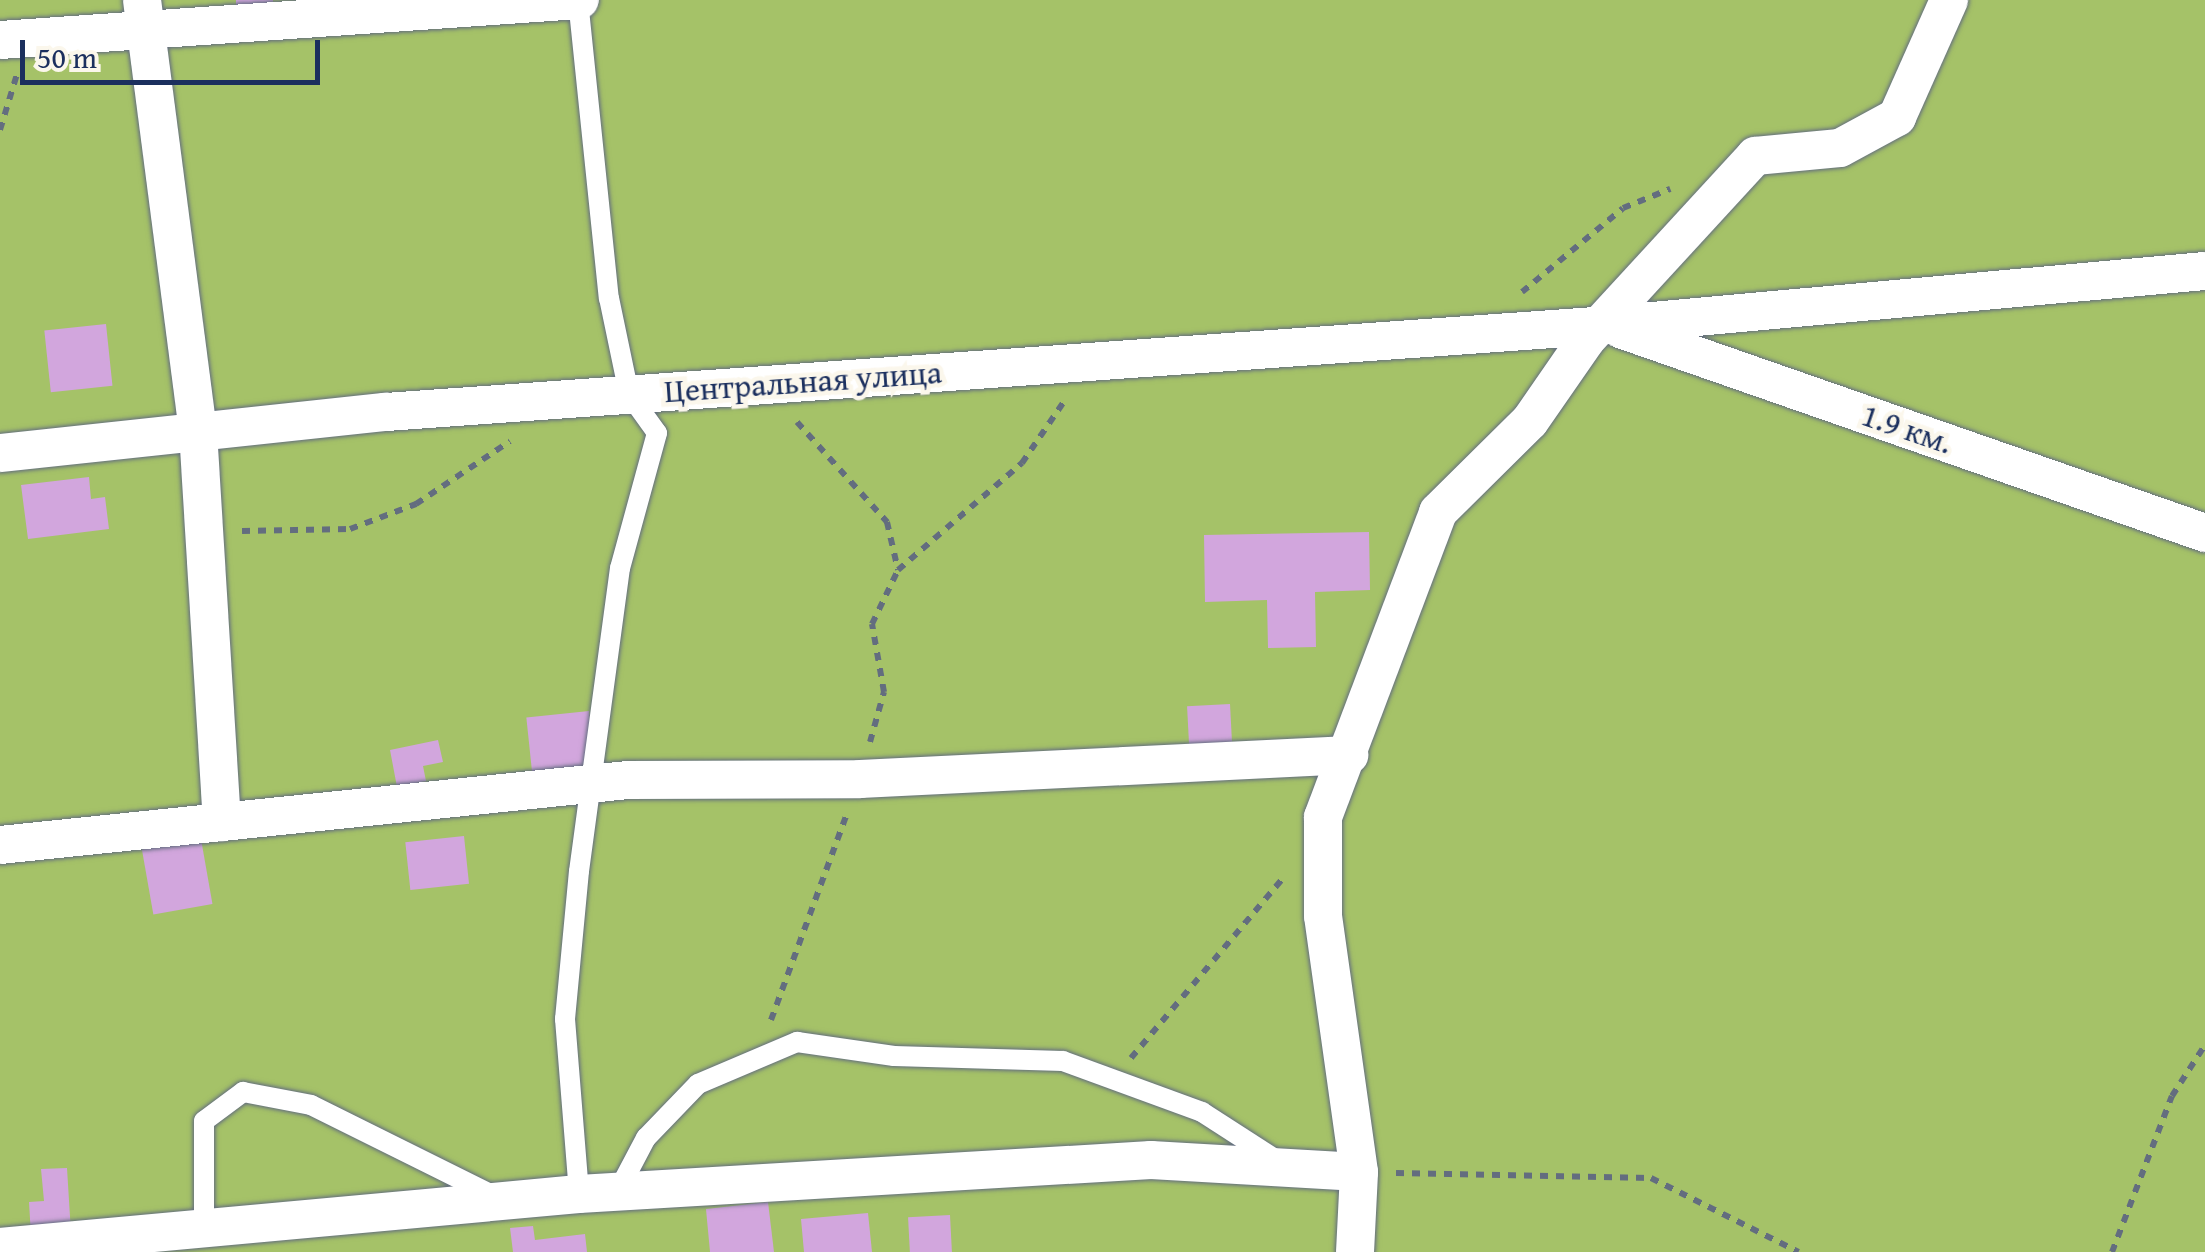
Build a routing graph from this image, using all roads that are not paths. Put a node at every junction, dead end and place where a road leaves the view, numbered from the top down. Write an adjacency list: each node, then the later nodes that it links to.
1 (579, 0): 3 (street); 7 (lane)
2 (1949, 0): 6 (street)
3 (142, 15): 4 (street); 8 (street)
4 (14, 38)
5 (2205, 271): 6 (street, Центральная улица)
6 (1608, 325): 7 (street, Центральная улица); 10 (street, 1.9 км.); 11 (street)
7 (629, 394): 8 (street, Центральная улица); 12 (lane)
8 (198, 432): 9 (street, Центральная улица); 13 (street)
9 (0, 452)
10 (2205, 533)
11 (1350, 755): 12 (street); 16 (street)
12 (596, 784): 13 (street); 18 (lane)
13 (222, 822): 14 (street)
14 (0, 845)
15 (1287, 1167): 16 (street); 17 (street); 17 (lane)
16 (1359, 1172): 22 (street)
17 (618, 1191): 18 (street)
18 (579, 1194): 19 (street)
19 (505, 1201): 20 (street); 20 (lane)
20 (204, 1232): 21 (street)
21 (0, 1247)
22 (1355, 1252)

